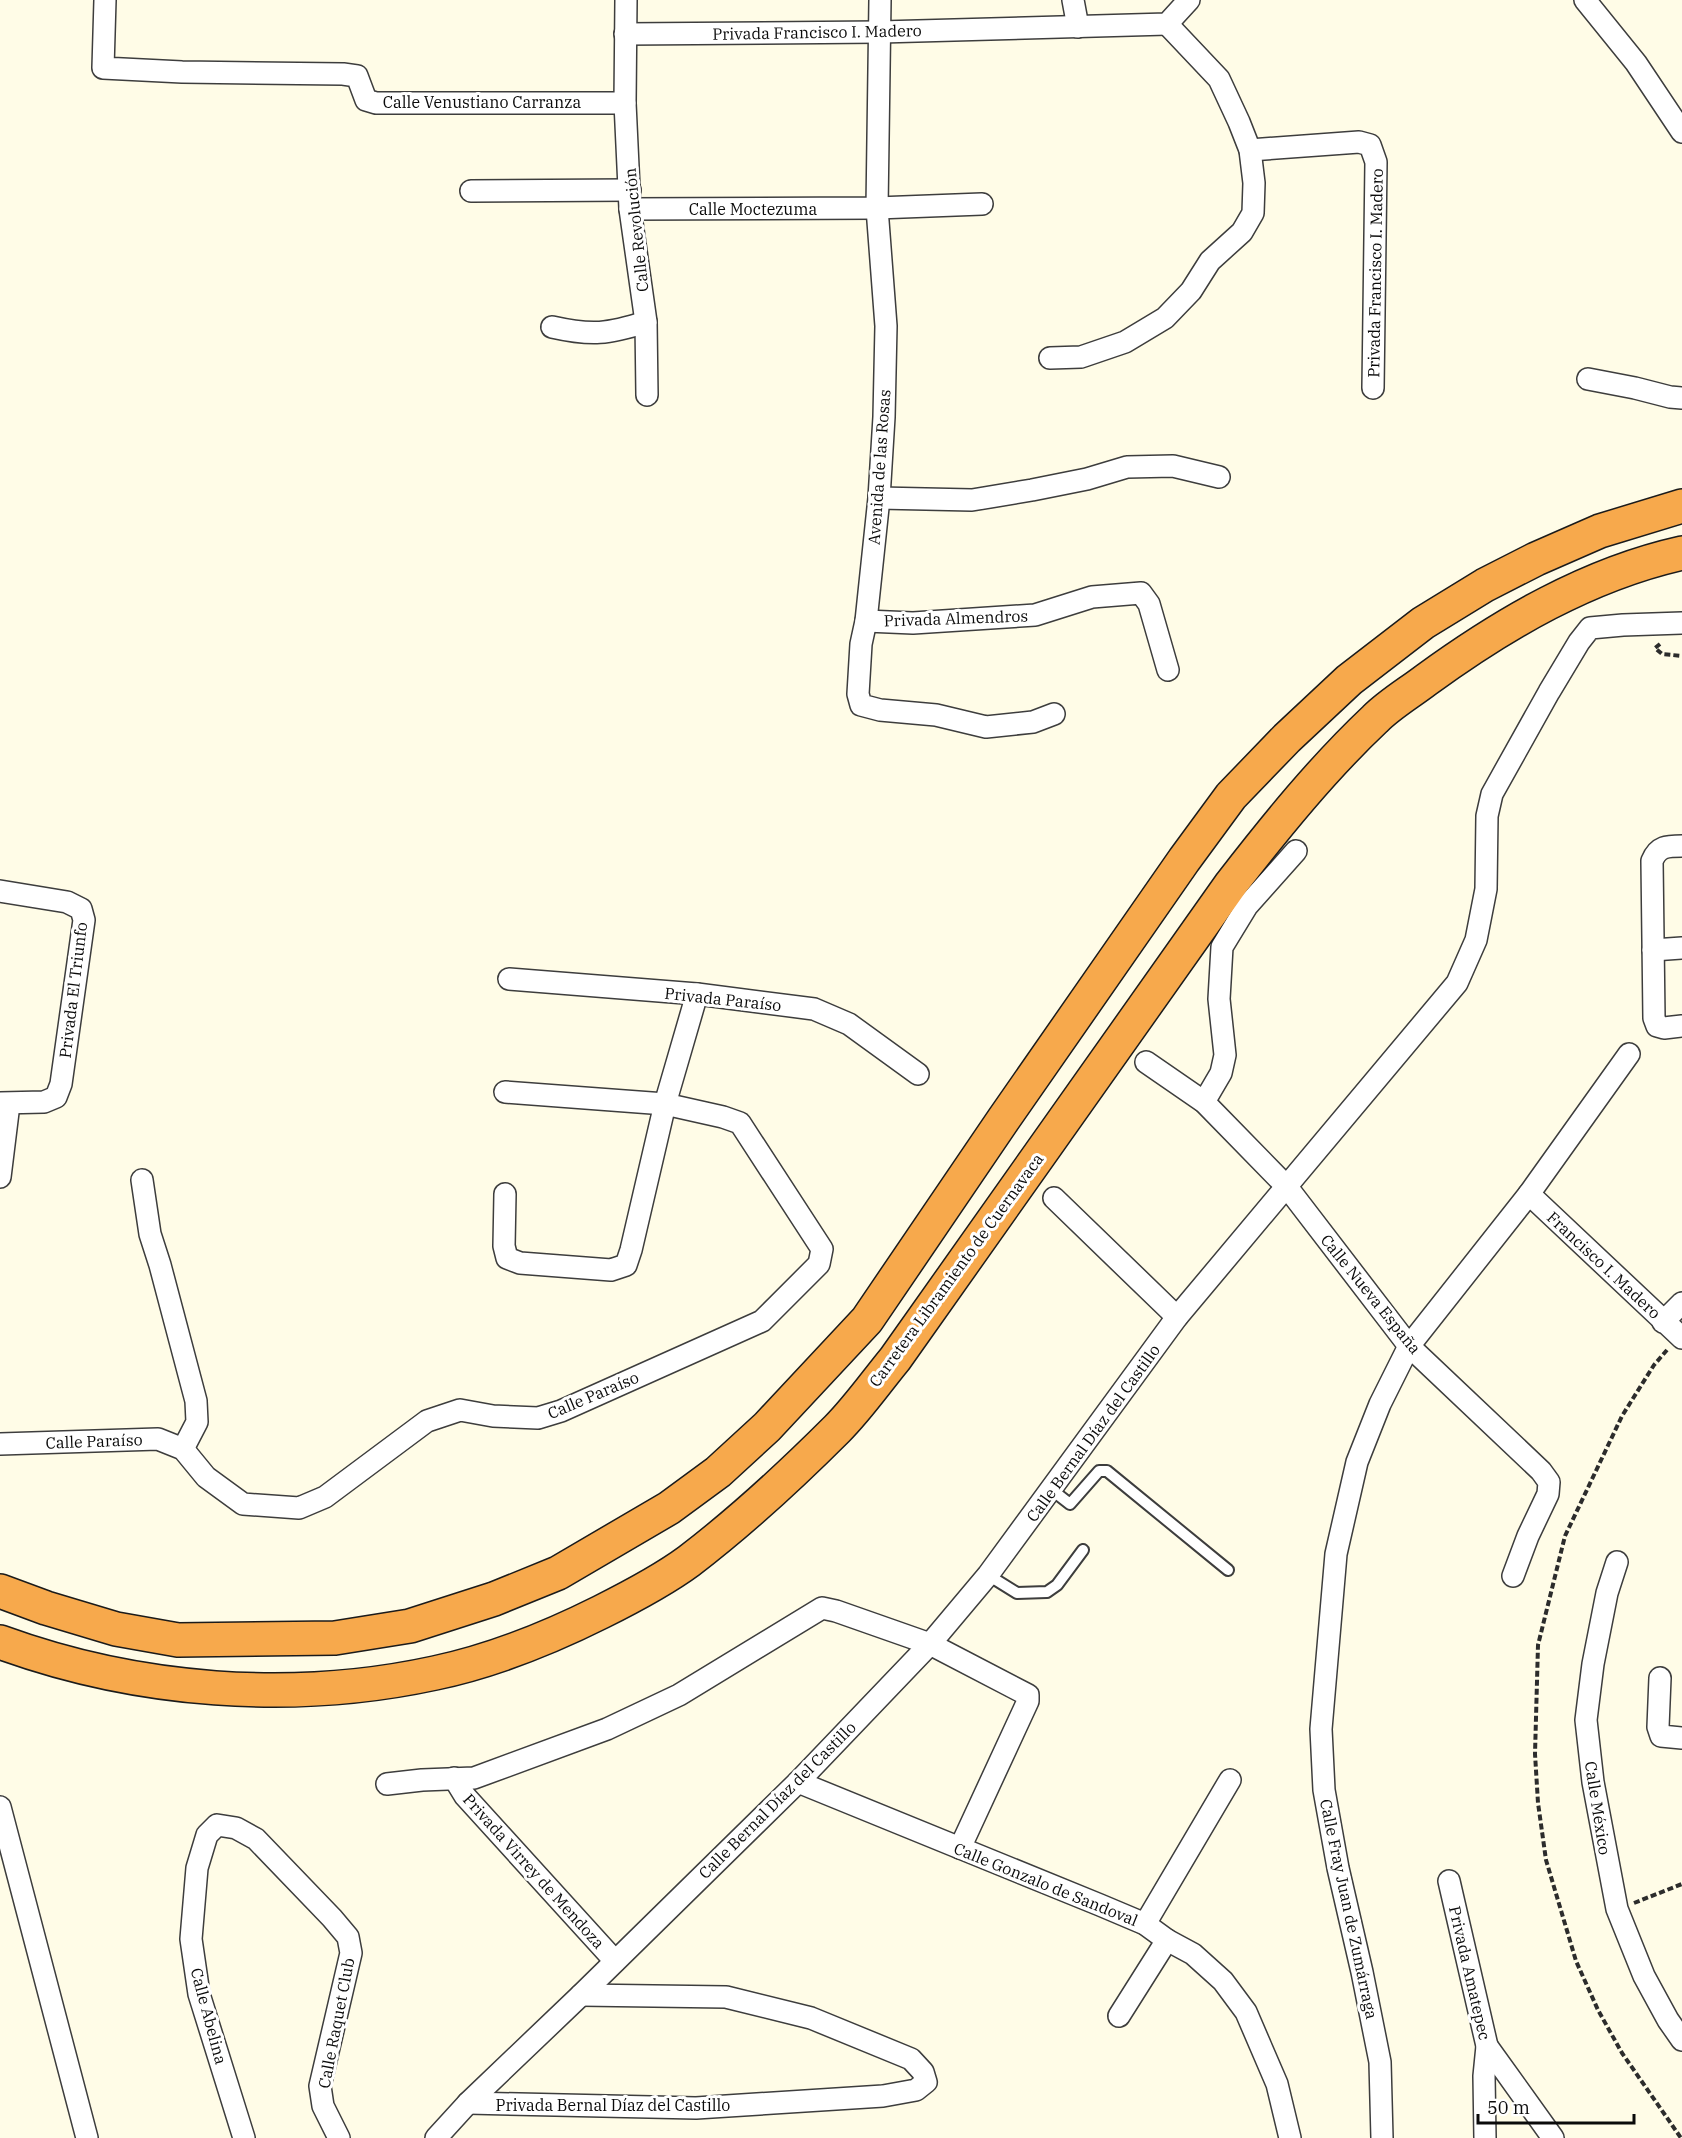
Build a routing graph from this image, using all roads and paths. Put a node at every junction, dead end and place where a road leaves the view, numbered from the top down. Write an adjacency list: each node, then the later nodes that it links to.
1 (105, 0): 11 (street, Calle Venustiano Carranza)
2 (627, 0): 10 (street)
3 (880, 0): 9 (street)
4 (1073, 0): 8 (street)
5 (1190, 0): 7 (street)
6 (1585, 0): 12 (street)
7 (1167, 24): 8 (street); 13 (street)
8 (1078, 27): 9 (street, Privada Francisco I. Madero)
9 (881, 32): 10 (street, Privada Francisco I. Madero); 17 (street, Avenida de las Rosas)
10 (625, 34): 11 (street)
11 (625, 103): 15 (street, Calle Revolución)
12 (1682, 132)
13 (1250, 150): 20 (street); 22 (street, Privada Francisco I. Madero)
14 (471, 191): 15 (street, Calle Moctezuma)
15 (630, 200): 17 (street, Calle Moctezuma); 18 (street, Calle Revolución)
16 (982, 204): 17 (street, Calle Moctezuma)
17 (877, 208): 26 (street, Avenida de las Rosas)
18 (646, 322): 19 (street); 23 (street, Calle Revolución)
19 (552, 327)
20 (1050, 358)
21 (1588, 379): 24 (street)
22 (1373, 388)
23 (647, 395)
24 (1682, 398)
25 (1219, 477): 26 (street)
26 (879, 498): 29 (street, Avenida de las Rosas)
27 (1682, 506): 70 (highway)
28 (1682, 553): 71 (highway, Carretera Libramiento de Cuernavaca)
29 (866, 621): 33 (street, Privada Almendros); 34 (street, Avenida de las Rosas)
30 (1682, 623): 52 (street, Calle Bernal Díaz del Castillo)
31 (1662, 643): 32 (path)
32 (1682, 656)
33 (1168, 670)
34 (1054, 714)
35 (1682, 846): 39 (street)
36 (1296, 851): 47 (street)
37 (0, 891): 48 (street, Privada El Triunfo)
38 (1682, 948): 39 (street)
39 (1653, 950): 42 (street)
40 (508, 979): 41 (street, Privada Paraíso)
41 (697, 994): 45 (street, Privada Paraíso); 49 (street)
42 (1682, 1026)
43 (1629, 1054): 54 (street, Calle Fray Juan de Zumárraga)
44 (1146, 1062): 47 (street, Calle Nueva España)
45 (918, 1074)
46 (505, 1092): 49 (street, Calle Paraíso)
47 (1204, 1102): 52 (street, Calle Nueva España)
48 (4, 1104): 50 (street)
49 (665, 1104): 53 (street); 63 (street, Calle Paraíso)
50 (0, 1177)
51 (142, 1180): 63 (street)
52 (1287, 1187): 57 (street, Calle Bernal Díaz del Castillo); 60 (street, Calle Nueva España)
53 (505, 1194)
54 (1528, 1194): 58 (street, Francisco I. Madero); 60 (street, Calle Fray Juan de Zumárraga)
55 (1054, 1198): 57 (street)
56 (1682, 1303): 58 (street)
57 (1178, 1317): 64 (street, Calle Bernal Díaz del Castillo)
58 (1663, 1322): 59 (street, Francisco I. Madero)
59 (1681, 1336): 61 (path)
60 (1409, 1346): 69 (street, Calle Nueva España); 98 (street, Calle Fray Juan de Zumárraga)
61 (1622, 1416)
62 (0, 1444): 63 (street, Calle Paraíso)
63 (183, 1449)
64 (1052, 1490): 67 (lane); 68 (street, Calle Bernal Díaz del Castillo)
65 (1083, 1550): 68 (lane)
66 (1617, 1562): 84 (street, Calle México)
67 (1228, 1570)
68 (988, 1575): 72 (street, Calle Bernal Díaz del Castillo)
69 (1513, 1576)
70 (0, 1591)
71 (0, 1642)
72 (930, 1644): 75 (street, Privada Virrey de Mendoza); 77 (street, Calle Bernal Díaz del Castillo); 81 (street, Privada Virrey de Mendoza)
73 (1660, 1678): 74 (street)
74 (1682, 1738)
75 (454, 1778): 78 (street, Privada Virrey de Mendoza); 87 (street, Privada Virrey de Mendoza)
76 (1230, 1780): 85 (street)
77 (798, 1782): 81 (street, Calle Gonzalo de Sandoval); 87 (street, Calle Bernal Díaz del Castillo)
78 (387, 1784)
79 (0, 1807): 93 (street)
80 (217, 1825): 94 (street, Calle Abelina); 95 (street, Calle Raquet Club)
81 (960, 1848): 85 (street, Calle Gonzalo de Sandoval)
82 (1449, 1881): 91 (street, Privada Amatepec)
83 (1682, 1884): 84 (path)
84 (1617, 1909): 90 (street, Calle México)
85 (1145, 1924): 86 (street, Calle Gonzalo de Sandoval)
86 (1167, 1940): 89 (street); 97 (street, Calle Gonzalo de Sandoval)
87 (615, 1961): 88 (street, Calle Bernal Díaz del Castillo)
88 (581, 1995): 92 (street, Calle Bernal Díaz del Castillo); 92 (street, Privada Bernal Díaz del Castillo)
89 (1119, 2016)
90 (1682, 2040)
91 (1487, 2046): 99 (street, Privada Amatepec); 100 (street)
92 (468, 2103): 96 (street, Calle Bernal Díaz del Castillo)
93 (87, 2138)
94 (244, 2138)
95 (339, 2138)
96 (436, 2138)
97 (1290, 2138)
98 (1383, 2138)
99 (1485, 2138)
100 (1553, 2138)

